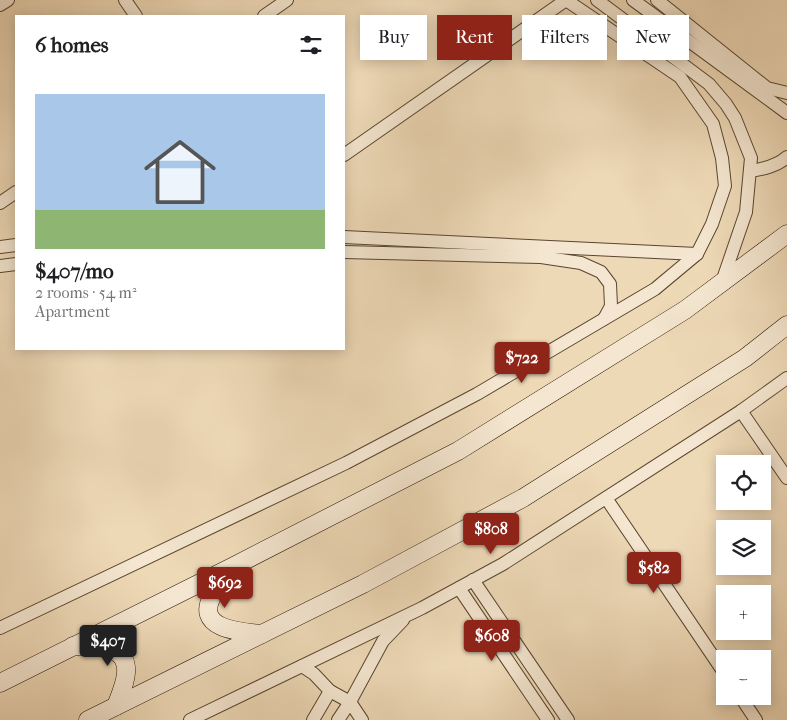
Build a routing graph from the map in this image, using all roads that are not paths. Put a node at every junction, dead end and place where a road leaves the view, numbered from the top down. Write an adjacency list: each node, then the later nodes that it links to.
1 (8, 0): 8 (street)
2 (125, 0): 9 (street)
3 (287, 0): 10 (street)
4 (566, 0): 13 (street); 23 (street)
5 (597, 0): 15 (street)
6 (633, 0): 12 (street)
7 (657, 0): 11 (street)
8 (0, 5)
9 (135, 15)
10 (265, 15)
11 (787, 93)
12 (787, 113)
13 (345, 154)
14 (787, 157): 15 (street)
15 (750, 171): 26 (street)
16 (15, 193): 17 (street)
17 (0, 203)
18 (787, 234): 26 (main road)
19 (345, 237): 23 (street)
20 (15, 245): 21 (street)
21 (0, 247)
22 (345, 252): 27 (street)
23 (697, 254): 27 (street)
24 (15, 264): 25 (street)
25 (0, 266)
26 (722, 282): 33 (main road)
27 (602, 321): 37 (street)
28 (787, 325): 38 (main road)
29 (787, 378): 30 (street)
30 (741, 411): 31 (street); 32 (street)
31 (787, 478)
32 (606, 498): 34 (street); 40 (street)
33 (234, 566): 38 (main road); 39 (main road)
34 (473, 580): 35 (street); 53 (street)
35 (459, 588): 36 (street); 52 (street)
36 (407, 615): 41 (street); 44 (street)
37 (0, 628)
38 (262, 634): 46 (main road)
39 (73, 646): 42 (main road); 46 (main road)
40 (716, 661)
41 (302, 666): 43 (street); 48 (street)
42 (0, 682)
43 (330, 692): 44 (street); 49 (street)
44 (350, 702): 50 (street); 51 (street)
45 (746, 705): 54 (street)
46 (116, 706): 47 (main road)
47 (88, 720)
48 (190, 720)
49 (313, 720)
50 (338, 720)
51 (362, 720)
52 (548, 720)
53 (568, 720)
54 (756, 720)

